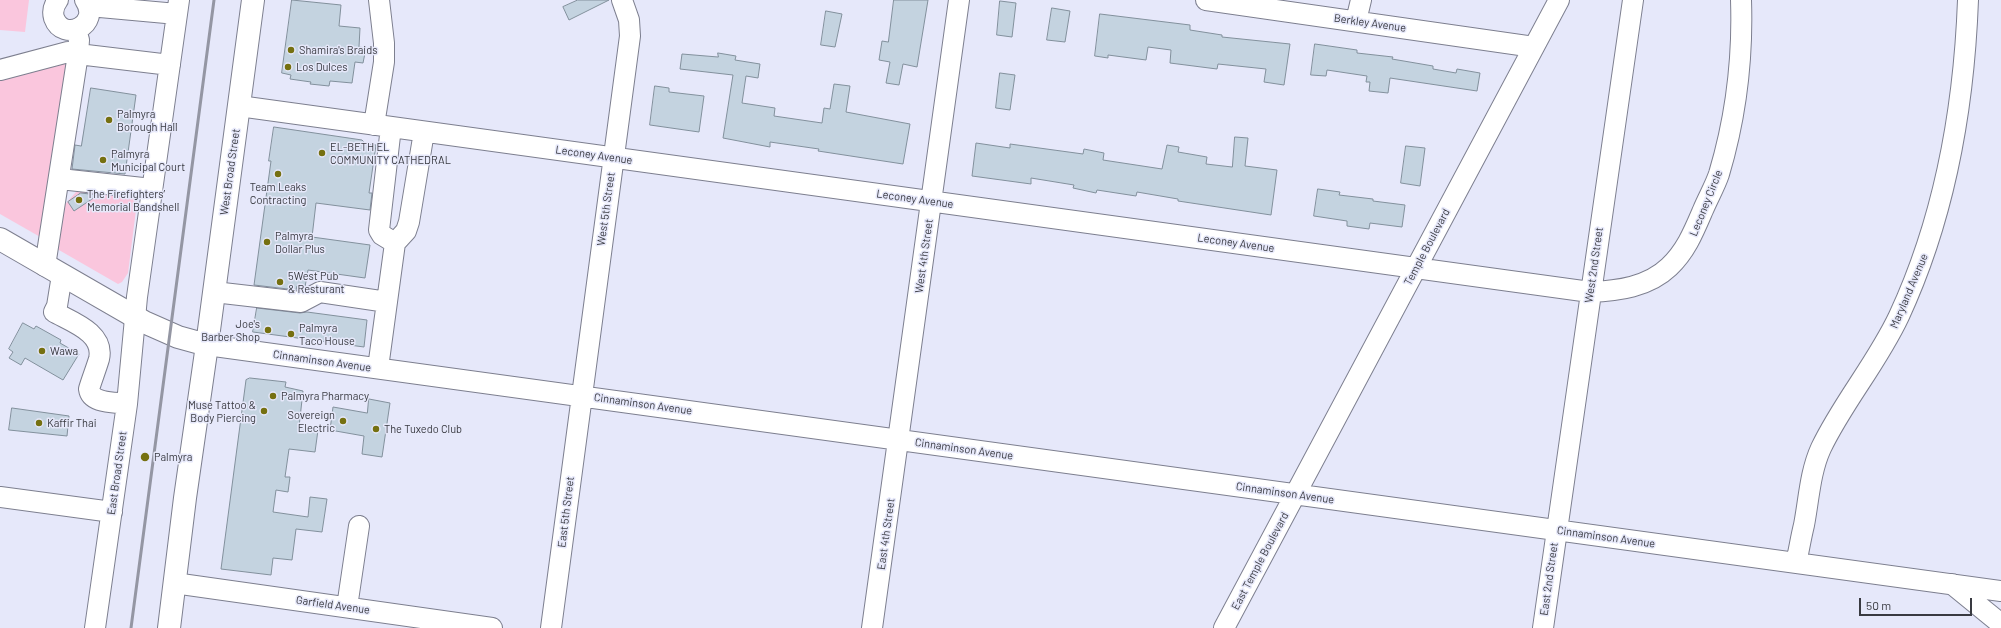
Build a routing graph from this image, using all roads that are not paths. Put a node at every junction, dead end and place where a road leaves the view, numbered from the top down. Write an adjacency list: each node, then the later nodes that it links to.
1 (58, 0): 16 (street)
2 (253, 0): 21 (main road, West Broad Street)
3 (379, 0): 22 (street)
4 (622, 0): 24 (street, West 5th Street)
5 (959, 0): 27 (street, West 4th Street)
6 (1206, 0): 15 (street, Berkley Avenue)
7 (1360, 0): 15 (street)
8 (1559, 0): 17 (street, Temple Boulevard)
9 (1633, 0): 33 (street, West 2nd Street)
10 (1742, 0): 33 (street, Leconey Circle)
11 (1981, 0): 14 (street)
12 (87, 3): 13 (street); 16 (street)
13 (178, 7): 19 (street)
14 (1967, 7): 46 (street, Maryland Avenue)
15 (1356, 21): 17 (street, Berkley Avenue)
16 (76, 30): 18 (street)
17 (1534, 46): 30 (street, Temple Boulevard)
18 (78, 54): 19 (street); 20 (street); 25 (street)
19 (170, 65): 26 (street)
20 (0, 70)
21 (239, 106): 22 (street, Leconey Avenue); 32 (main road, West Broad Street)
22 (382, 126): 23 (street, Leconey Avenue); 28 (street)
23 (424, 132): 24 (street, Leconey Avenue); 28 (street)
24 (613, 158): 27 (street, Leconey Avenue); 38 (street, West 5th Street)
25 (60, 179): 26 (street); 31 (street)
26 (152, 189): 35 (street)
27 (931, 202): 30 (street, Leconey Avenue); 40 (street, West 4th Street)
28 (395, 243): 34 (street)
29 (6, 246): 31 (main road, Cinnaminson Avenue)
30 (1416, 268): 33 (street, Leconey Avenue); 41 (street, Temple Boulevard)
31 (63, 275): 35 (main road, Cinnaminson Avenue); 39 (street)
32 (214, 292): 34 (street); 36 (main road, West Broad Street)
33 (1590, 292): 45 (street, West 2nd Street)
34 (387, 302): 37 (street)
35 (135, 317): 36 (main road, Cinnaminson Avenue); 39 (street, East Broad Street)
36 (207, 345): 37 (street, Cinnaminson Avenue); 47 (main road)
37 (378, 368): 38 (street, Cinnaminson Avenue)
38 (581, 395): 40 (street, Cinnaminson Avenue); 55 (street, East 5th Street)
39 (126, 404): 43 (street, East Broad Street)
40 (899, 440): 41 (street, Cinnaminson Avenue); 56 (street, East 4th Street)
41 (1296, 494): 45 (street, Cinnaminson Avenue); 57 (street, East Temple Boulevard)
42 (0, 497): 43 (street)
43 (112, 512): 53 (street, East Broad Street)
44 (359, 526): 50 (street)
45 (1556, 530): 46 (street, Cinnaminson Avenue); 58 (street, East 2nd Street)
46 (1796, 563): 48 (street, Cinnaminson Avenue)
47 (174, 583): 50 (street, Garfield Avenue); 54 (main road)
48 (1952, 584): 49 (street, Cinnaminson Avenue); 51 (street)
49 (2001, 591)
50 (347, 607): 52 (street, Garfield Avenue)
51 (2001, 624)
52 (482, 627)
53 (95, 628)
54 (169, 628)
55 (552, 628)
56 (872, 628)
57 (1224, 628)
58 (1543, 628)

